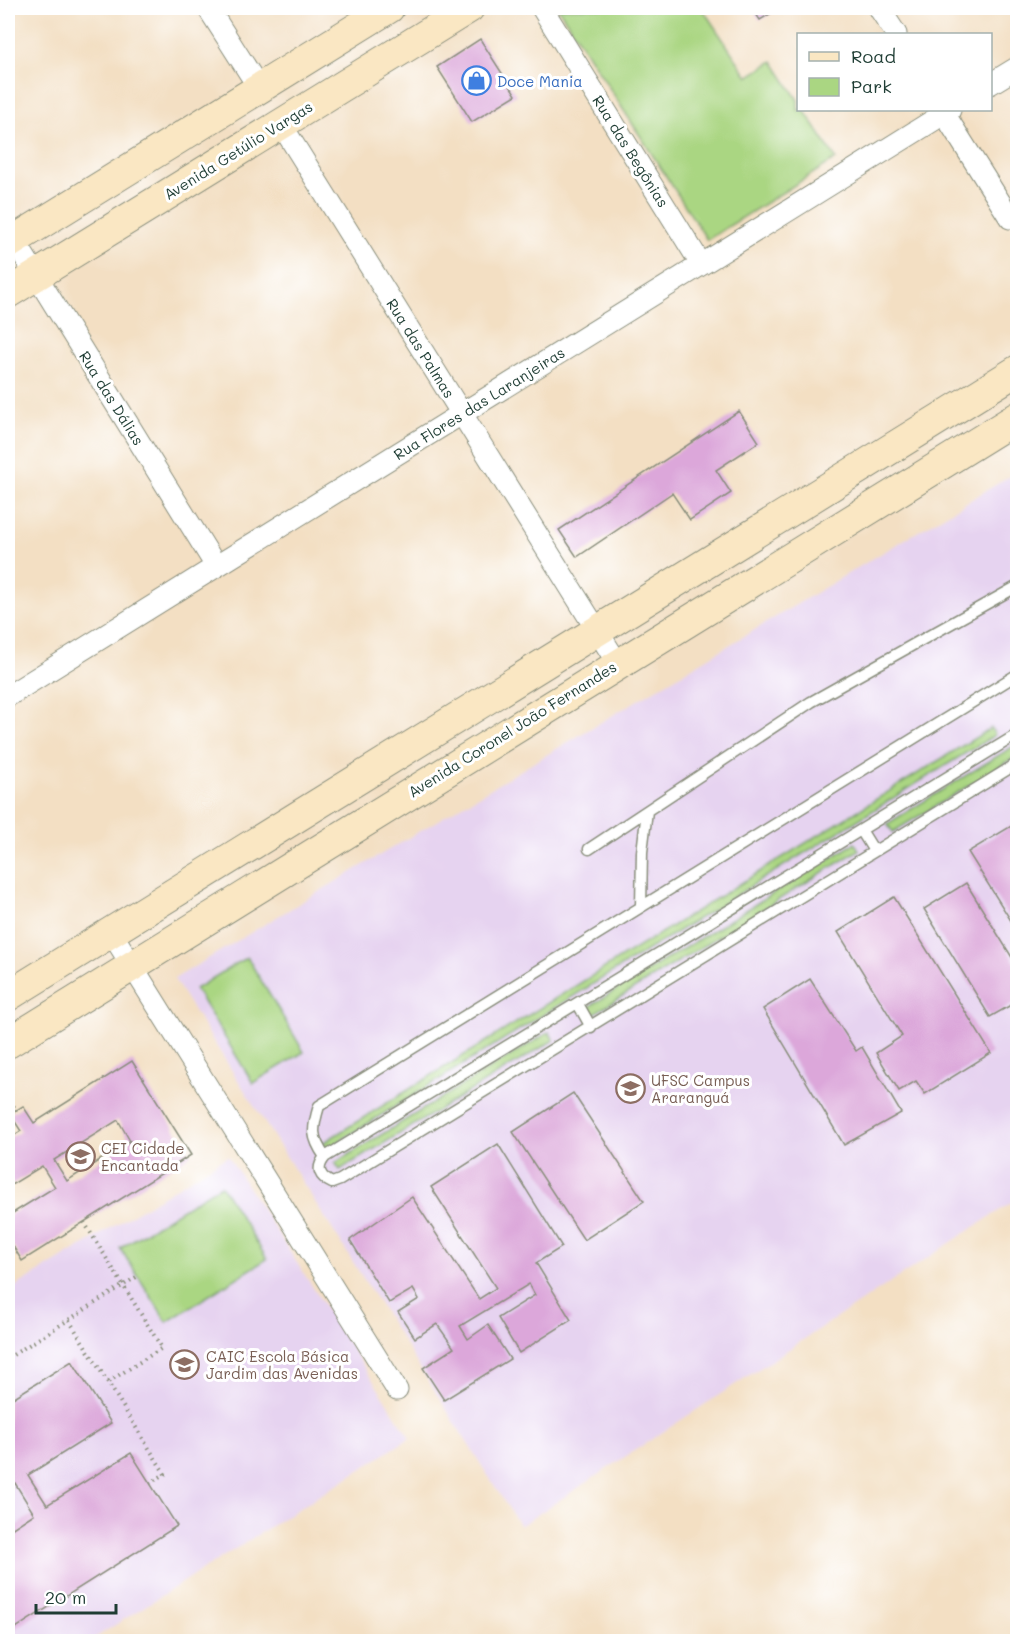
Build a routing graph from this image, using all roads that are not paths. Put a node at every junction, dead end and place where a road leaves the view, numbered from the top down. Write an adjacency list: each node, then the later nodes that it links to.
1 (208, 8): 9 (street)
2 (389, 8): 9 (street)
3 (469, 8): 11 (street, Avenida Getúlio Vargas)
4 (542, 8): 14 (street, Rua das Begônias)
5 (879, 8): 6 (street)
6 (895, 33)
7 (1017, 68): 8 (street)
8 (992, 83)
9 (259, 88): 13 (street)
10 (946, 111): 12 (street); 14 (street, Rua Flores das Laranjeiras)
11 (281, 124): 15 (street, Avenida Getúlio Vargas); 18 (street, Rua das Palmas)
12 (1010, 218)
13 (10, 238): 15 (street, Rua das Dálias)
14 (701, 264): 18 (street, Rua Flores das Laranjeiras)
15 (36, 276): 16 (street, Avenida Getúlio Vargas); 20 (street, Rua das Dálias)
16 (8, 293)
17 (1017, 370): 22 (street)
18 (462, 414): 20 (street, Rua Flores das Laranjeiras); 22 (street, Rua das Palmas)
19 (1017, 417): 23 (street, Avenida Coronel João Fernandes)
20 (216, 566): 25 (street, Rua Flores das Laranjeiras)
21 (1017, 585): 28 (lane)
22 (597, 630): 23 (street, Rua das Palmas); 33 (street)
23 (618, 663): 34 (street, Avenida Coronel João Fernandes)
24 (1017, 674): 32 (lane)
25 (8, 696)
26 (1017, 734): 29 (lane)
27 (1017, 763): 31 (lane)
28 (647, 811): 30 (lane); 32 (lane)
29 (861, 830): 31 (lane); 36 (lane)
30 (589, 849)
31 (874, 852): 37 (lane)
32 (641, 907): 39 (lane)
33 (111, 932): 34 (street); 35 (street)
34 (132, 965): 38 (street, Avenida Coronel João Fernandes); 40 (street)
35 (8, 996)
36 (578, 1004): 37 (lane); 39 (lane)
37 (591, 1027): 39 (lane)
38 (8, 1042)
39 (325, 1157)
40 (397, 1390)

